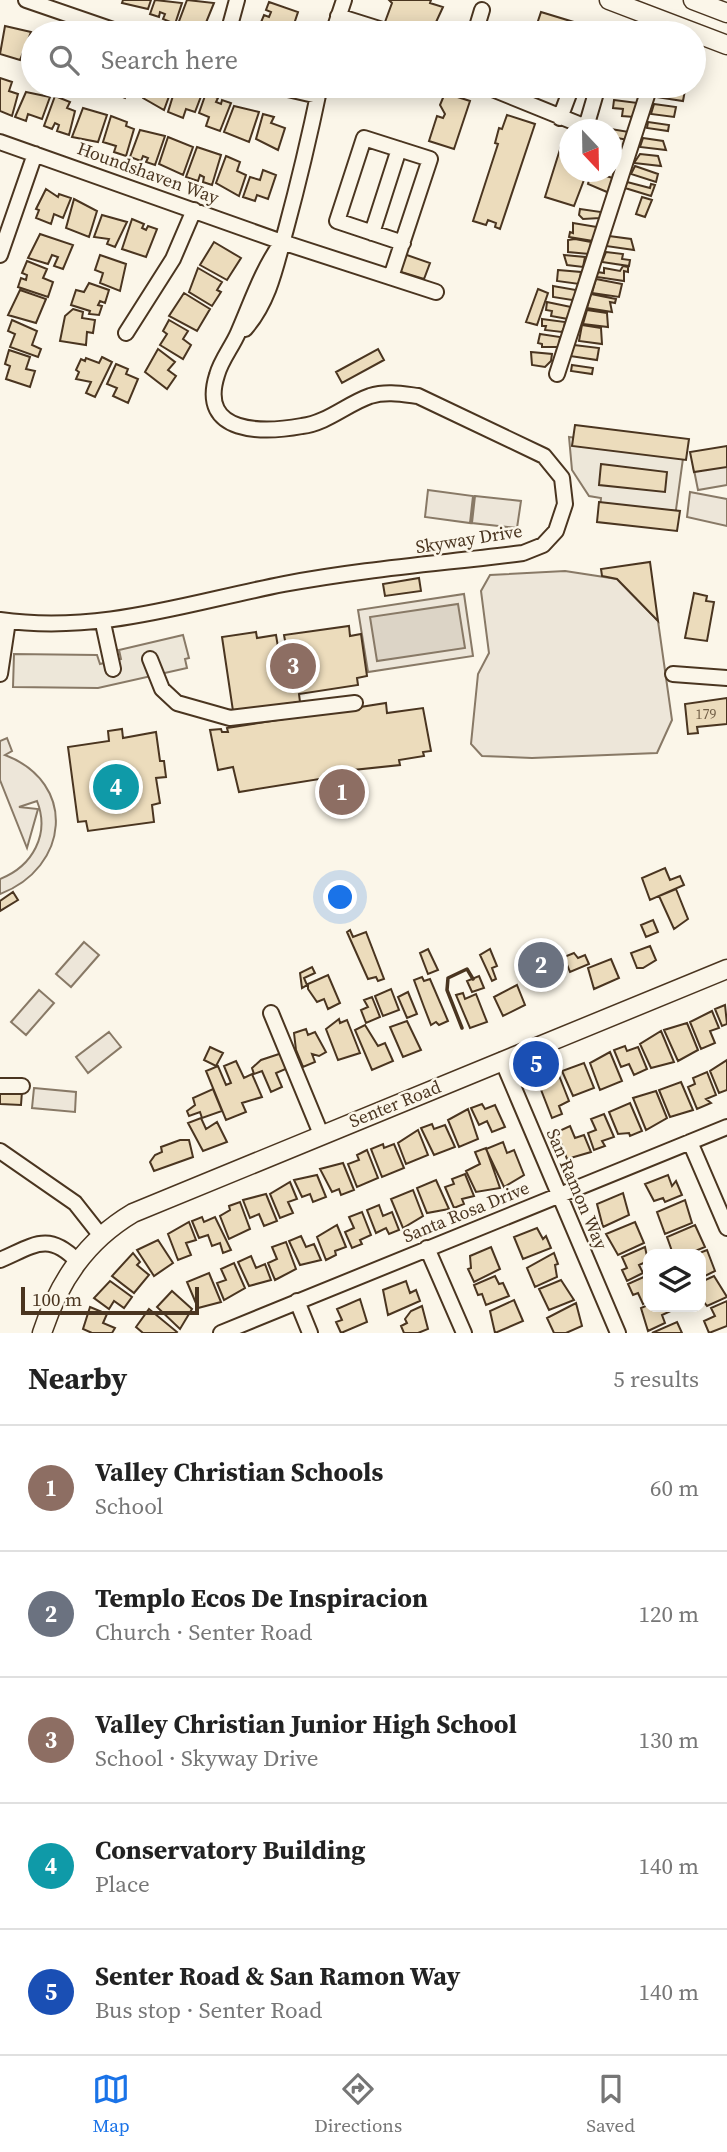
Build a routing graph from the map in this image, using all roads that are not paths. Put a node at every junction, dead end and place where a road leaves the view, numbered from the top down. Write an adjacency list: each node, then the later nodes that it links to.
1 (26, 0): 6 (street)
2 (237, 0): 11 (street)
3 (344, 0): 9 (street)
4 (609, 0): 15 (main road)
5 (692, 0): 8 (main road)
6 (65, 6): 10 (street)
7 (482, 10): 14 (street)
8 (727, 13)
9 (338, 16): 12 (street); 13 (street)
10 (97, 21)
11 (231, 21)
12 (337, 21)
13 (354, 21)
14 (479, 21)
15 (655, 21)
16 (706, 39): 17 (main road)
17 (727, 45)
18 (318, 98): 29 (street, Skyway Drive)
19 (514, 98): 23 (street)
20 (568, 98): 23 (street)
21 (594, 98): 23 (street)
22 (646, 98): 35 (street)
23 (561, 118)
24 (0, 142): 26 (street, Houndshaven Way)
25 (399, 149): 28 (street); 28 (street); 30 (street)
26 (35, 154): 27 (street, Houndshaven Way); 31 (street)
27 (194, 210): 29 (street, Houndshaven Way); 34 (street)
28 (372, 233): 30 (street)
29 (282, 242): 32 (street, Houndshaven Way); 37 (street, Skyway Drive)
30 (403, 243): 32 (street)
31 (0, 255)
32 (391, 277): 33 (street, Houndshaven Way)
33 (436, 292)
34 (126, 333)
35 (557, 374)
36 (4, 621): 37 (street, Skyway Drive); 40 (street)
37 (103, 623): 39 (street)
38 (150, 659): 43 (street)
39 (113, 668)
40 (0, 674)
41 (673, 674): 42 (street)
42 (727, 678)
43 (355, 702)
44 (727, 969): 46 (main road, Senter Road)
45 (271, 1013): 50 (street)
46 (502, 1060): 50 (main road, Senter Road); 53 (street, San Ramon Way)
47 (0, 1086): 48 (street)
48 (22, 1086)
49 (727, 1127): 51 (street, Santa Rosa Drive)
50 (321, 1134): 55 (main road, Senter Road)
51 (690, 1142): 53 (street, Santa Rosa Drive); 54 (street)
52 (0, 1151): 55 (street)
53 (559, 1195): 56 (street, Santa Rosa Drive); 64 (street, San Ramon Way)
54 (727, 1228)
55 (101, 1236): 58 (main road, Senter Road)
56 (427, 1248): 59 (street, Santa Rosa Drive); 63 (street)
57 (0, 1260): 58 (street)
58 (77, 1261): 60 (main road, Senter Road)
59 (297, 1301): 61 (street, Santa Rosa Drive); 62 (street)
60 (42, 1333)
61 (221, 1333)
62 (310, 1333)
63 (464, 1333)
64 (618, 1333)

